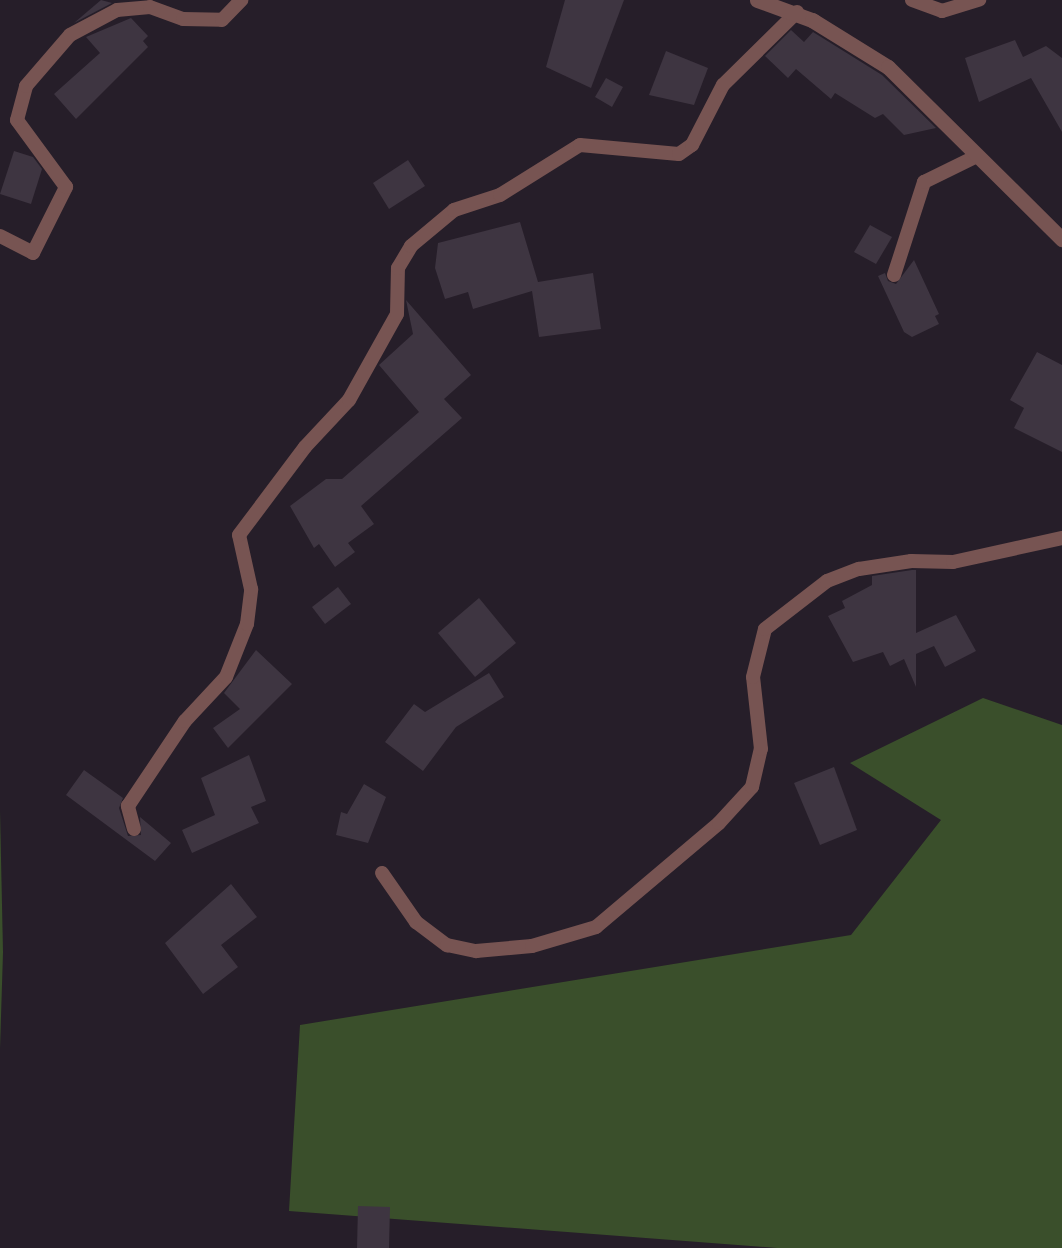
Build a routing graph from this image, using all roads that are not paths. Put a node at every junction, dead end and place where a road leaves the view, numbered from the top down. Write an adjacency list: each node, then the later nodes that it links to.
1 (241, 0): 8 (lane)
2 (756, 0): 5 (street)
3 (912, 0): 4 (lane)
4 (979, 0)
5 (773, 2): 6 (street)
6 (797, 12): 7 (street); 12 (lane)
7 (977, 156): 9 (street); 10 (lane)
8 (0, 236)
9 (1062, 239)
10 (894, 275)
11 (1062, 538): 13 (lane)
12 (134, 829)
13 (382, 873)

